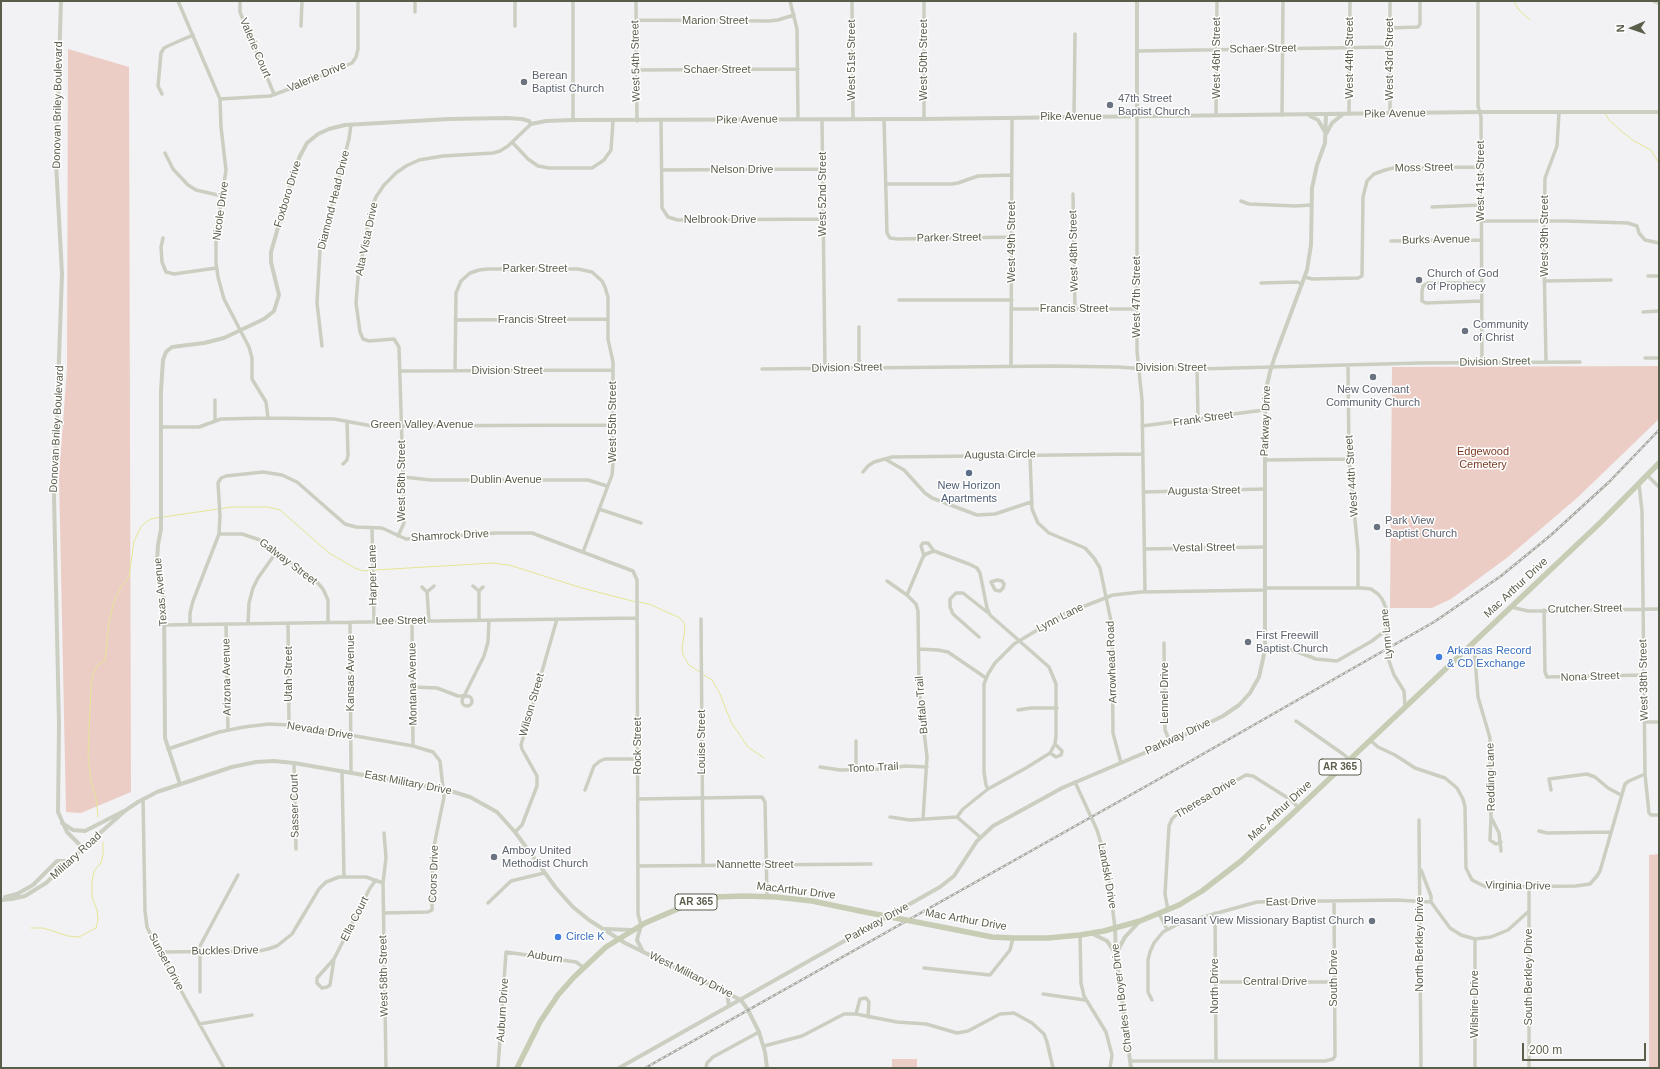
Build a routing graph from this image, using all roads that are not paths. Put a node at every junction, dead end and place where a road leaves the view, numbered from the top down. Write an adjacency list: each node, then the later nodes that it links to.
1 (61, 1): 255 (street, Donovan Briley Boulevard)
2 (178, 1): 29 (street, Nicole Drive)
3 (240, 1): 38 (street, Valerie Court)
4 (302, 1): 25 (street)
5 (358, 1): 38 (street, Valerie Drive)
6 (415, 1): 22 (street)
7 (514, 1): 26 (street)
8 (573, 1): 57 (street)
9 (636, 1): 24 (street, West 54th Street)
10 (790, 1): 23 (street)
11 (852, 1): 54 (street, West 51st Street)
12 (924, 1): 56 (street, West 50th Street)
13 (1138, 1): 34 (street, West 47th Street)
14 (1217, 1): 33 (street, West 46th Street)
15 (1283, 1): 32 (street)
16 (1350, 1): 31 (street, West 44th Street)
17 (1420, 1): 27 (street)
18 (1478, 1): 40 (street, West 41st Street)
19 (1654, 1): 21 (main road)
20 (1390, 3): 27 (street, West 43rd Street)
21 (1659, 3)
22 (415, 12)
23 (794, 15): 24 (street, Marion Street); 36 (street)
24 (636, 20): 35 (street, West 54th Street)
25 (301, 26)
26 (515, 26)
27 (1390, 28): 30 (street, West 43rd Street)
28 (1075, 34): 50 (street)
29 (192, 35): 37 (street); 39 (street, Nicole Drive)
30 (1389, 47): 31 (street, Schaer Street); 44 (street, West 43rd Street)
31 (1350, 48): 32 (street, Schaer Street); 43 (street, West 44th Street)
32 (1283, 49): 33 (street, Schaer Street); 46 (street)
33 (1217, 50): 34 (street, Schaer Street); 45 (street, West 46th Street)
34 (1137, 52): 51 (street, West 47th Street)
35 (637, 70): 36 (street, Schaer Street); 58 (street, West 54th Street)
36 (798, 70): 60 (street)
37 (162, 94)
38 (274, 94): 39 (street, Valerie Drive)
39 (220, 98): 73 (street, Nicole Drive)
40 (1480, 112): 42 (street, Pike Avenue); 44 (street, Pike Avenue); 67 (street, West 41st Street)
41 (1659, 112): 42 (street, Pike Avenue)
42 (1559, 113): 80 (street, West 39th Street)
43 (1349, 114): 44 (street, Pike Avenue); 49 (street, Pike Avenue)
44 (1390, 114)
45 (1216, 115): 46 (street, Pike Avenue); 51 (street, Pike Avenue)
46 (1282, 115): 47 (street, Pike Avenue)
47 (1305, 115): 48 (street, Pike Avenue); 64 (street)
48 (1326, 115): 49 (street, Pike Avenue); 64 (street, Parkway Drive)
49 (1343, 115): 64 (street, Parkway Drive)
50 (1074, 117): 51 (street, Pike Avenue); 52 (street, Pike Avenue)
51 (1136, 117): 101 (street, West 47th Street)
52 (1012, 118): 56 (street, Pike Avenue); 70 (street, West 49th Street)
53 (822, 119): 54 (street, Pike Avenue); 60 (street, Pike Avenue); 68 (street, West 52nd Street)
54 (853, 119): 55 (street, Pike Avenue)
55 (884, 119): 56 (street, Pike Avenue); 71 (street)
56 (924, 119)
57 (574, 120): 61 (street, Pike Avenue); 62 (street, Pike Avenue)
58 (637, 120): 59 (street, Pike Avenue); 61 (street, Pike Avenue)
59 (661, 120): 60 (street, Pike Avenue); 69 (street, Nelbrook Drive)
60 (798, 120)
61 (612, 121): 65 (street)
62 (531, 124): 63 (street, Foxboro Drive); 65 (street, Alta Vista Drive)
63 (351, 125): 107 (street, Foxboro Drive); 108 (street, Diamond Head Drive)
64 (1326, 134): 75 (street, Parkway Drive)
65 (512, 142): 110 (street, Alta Vista Drive)
66 (165, 153): 73 (street)
67 (1482, 167): 76 (street, West 41st Street); 89 (street, Moss Street)
68 (823, 169): 69 (street, Nelson Drive); 78 (street, West 52nd Street)
69 (662, 170): 78 (street, Nelbrook Drive)
70 (1012, 176): 71 (street); 81 (street, West 49th Street)
71 (886, 184): 81 (street, Parker Street)
72 (1073, 194): 100 (street, West 48th Street)
73 (222, 196): 86 (street, Nicole Drive)
74 (1241, 201): 75 (street)
75 (1311, 205): 89 (street, Parkway Drive)
76 (1481, 205): 77 (street); 79 (street, West 41st Street)
77 (1432, 207)
78 (824, 219): 120 (street, West 52nd Street)
79 (1481, 221): 80 (street, Burks Avenue); 83 (street, West 41st Street)
80 (1545, 221): 85 (street, Burks Avenue); 91 (street, West 39th Street)
81 (1012, 237): 97 (street, West 49th Street)
82 (163, 238): 86 (street)
83 (1481, 240): 84 (street, Burks Avenue); 92 (street, West 41st Street)
84 (1391, 241)
85 (1659, 243)
86 (216, 268): 107 (street, Nicole Drive)
87 (1648, 276): 88 (street)
88 (1659, 276)
89 (1305, 277): 94 (street, Parkway Drive)
90 (1611, 280): 91 (street)
91 (1544, 281): 113 (street, West 39th Street)
92 (1481, 282): 98 (street, West 41st Street); 98 (street)
93 (1261, 283): 94 (street)
94 (1302, 284): 118 (street, Parkway Drive)
95 (606, 287): 104 (street, West 55th Street); 105 (street, Parker Street)
96 (899, 300): 97 (street)
97 (1012, 300): 99 (street, West 49th Street)
98 (1481, 302): 114 (street, West 41st Street)
99 (1011, 309): 100 (street, Francis Street); 117 (street, West 49th Street)
100 (1075, 309): 101 (street, Francis Street)
101 (1138, 309): 121 (street, West 47th Street)
102 (1659, 311): 103 (street)
103 (1643, 312)
104 (608, 319): 105 (street, Francis Street); 124 (street, West 55th Street)
105 (455, 320): 126 (street)
106 (859, 327): 119 (street)
107 (241, 330): 109 (street, Foxboro Drive); 129 (street, Nicole Drive)
108 (322, 346)
109 (167, 351): 136 (street, Texas Avenue)
110 (400, 354): 125 (street, West 58th Street)
111 (1644, 358): 112 (street)
112 (1659, 358)
113 (1546, 361): 114 (street, Division Street); 115 (street, Division Street)
114 (1482, 362): 116 (street, Division Street)
115 (1580, 362)
116 (1348, 365): 118 (street, Division Street); 140 (street, West 44th Street)
117 (1011, 366): 119 (street, Division Street); 121 (street, Division Street)
118 (1272, 366): 123 (street, Division Street); 128 (street, Parkway Drive)
119 (859, 367): 120 (street, Division Street)
120 (825, 368): 122 (street, Division Street)
121 (1139, 368): 123 (street, Division Street); 135 (street, West 47th Street)
122 (762, 369)
123 (1197, 369): 130 (street)
124 (613, 370): 126 (street, Division Street); 133 (street, West 55th Street)
125 (401, 371): 126 (street, Division Street); 134 (street, West 58th Street)
126 (455, 371)
127 (215, 400): 132 (street)
128 (1264, 410): 130 (street, Frank Street); 141 (street, Parkway Drive)
129 (268, 418): 131 (street, Green Valley Avenue); 132 (street, Green Valley Avenue)
130 (1198, 419): 135 (street, Frank Street)
131 (347, 420): 134 (street, Green Valley Avenue); 143 (street)
132 (215, 421): 136 (street, Green Valley Avenue)
133 (613, 425): 134 (street, Green Valley Avenue); 148 (street, West 55th Street)
134 (402, 426): 146 (street, West 58th Street)
135 (1142, 426): 137 (street, West 47th Street)
136 (161, 427): 198 (street, Texas Avenue)
137 (1142, 454): 138 (street, Augusta Circle); 151 (street, West 47th Street)
138 (1030, 455): 139 (street, Augusta Circle); 152 (street, Arrowhead Road)
139 (884, 458): 144 (street, Augusta Circle); 152 (street)
140 (1349, 459): 141 (street); 172 (street, West 44th Street)
141 (1265, 460): 150 (street, Parkway Drive)
142 (1659, 463): 145 (main road, Mac Arthur Drive / AR 365)
143 (343, 464)
144 (863, 472)
145 (1647, 475): 147 (main road, Mac Arthur Drive / AR 365); 149 (street)
146 (403, 477): 148 (street, Dublin Avenue); 157 (street, West 58th Street)
147 (1639, 484): 179 (main road, Mac Arthur Drive / AR 365); 180 (street, West 38th Street)
148 (607, 486): 153 (street, West 55th Street)
149 (1659, 486)
150 (1265, 489): 151 (street, Augusta Street); 158 (street, Parkway Drive)
151 (1143, 492): 159 (street, West 47th Street)
152 (1031, 502): 178 (street, Arrowhead Road)
153 (599, 509): 154 (street); 162 (street, West 55th Street)
154 (641, 523)
155 (372, 528): 156 (street, Shamrock Drive); 157 (street, Shamrock Drive); 193 (street, Harper Lane)
156 (219, 534): 160 (street, Galway Street); 196 (street, Shamrock Drive)
157 (398, 536): 162 (street, Shamrock Drive)
158 (1265, 547): 159 (street, Vestal Street); 173 (street, Parkway Drive)
159 (1144, 549): 176 (street, West 47th Street)
160 (277, 551): 191 (street, Galway Street); 194 (street)
161 (934, 551): 163 (street); 163 (street); 166 (street)
162 (583, 552): 164 (street, Shamrock Drive)
163 (924, 556): 177 (street)
164 (629, 569): 184 (street, Rock Street)
165 (887, 581): 177 (street, Buffalo Trail)
166 (982, 582): 167 (street); 183 (street)
167 (991, 582)
168 (434, 586): 175 (street)
169 (473, 586): 174 (street)
170 (483, 586): 174 (street)
171 (422, 587): 175 (street)
172 (1358, 588): 173 (street, Lynn Lane); 199 (street, Lynn Lane)
173 (1265, 589): 176 (street, Lynn Lane); 205 (street, Parkway Drive)
174 (479, 590): 187 (street)
175 (427, 592): 190 (street)
176 (1145, 592): 178 (street, Lynn Lane)
177 (907, 595): 204 (street, Buffalo Trail)
178 (1106, 597): 201 (street, Lynn Lane); 229 (street, Arrowhead Road)
179 (1511, 607): 182 (street, Crutcher Street); 203 (main road, Mac Arthur Drive / AR 365)
180 (1643, 608): 181 (street, Crutcher Street); 182 (street, Crutcher Street); 206 (street, West 38th Street)
181 (1659, 608)
182 (1544, 610): 206 (street, Nona Street)
183 (988, 612): 200 (street); 201 (street)
184 (637, 618): 185 (street, Lee Street); 227 (street, Rock Street)
185 (557, 619): 188 (street, Lee Street); 257 (street, Wilson Street)
186 (701, 619): 244 (street, Louise Street)
187 (479, 620): 188 (street, Lee Street); 190 (street, Lee Street)
188 (489, 620): 208 (street)
189 (412, 621): 190 (street, Lee Street); 193 (street, Lee Street); 208 (street, Montana Avenue)
190 (428, 621)
191 (328, 622): 192 (street, Lee Street); 195 (street, Lee Street)
192 (350, 622): 193 (street, Lee Street); 219 (street, Kansas Avenue)
193 (374, 622)
194 (248, 623): 195 (street, Lee Street); 197 (street, Lee Street)
195 (288, 623): 217 (street, Utah Street)
196 (190, 624): 197 (street, Lee Street); 198 (street, Lee Street)
197 (226, 624): 218 (street, Arizona Avenue)
198 (164, 625): 225 (street, Texas Avenue)
199 (1386, 630): 205 (street); 209 (street, Lynn Lane)
200 (979, 637)
201 (1018, 641): 207 (street, Lynn Lane); 212 (street)
202 (1164, 643): 222 (street, Lennel Drive)
203 (1472, 643): 210 (main road, Mac Arthur Drive / AR 365); 252 (street, Redding Lane)
204 (919, 648): 207 (street); 232 (street, Buffalo Trail)
205 (1265, 648): 222 (street, Parkway Drive)
206 (1643, 675): 215 (street, West 38th Street)
207 (986, 678): 240 (street, Lynn Lane)
208 (413, 687): 224 (street, Montana Avenue)
209 (1404, 691): 210 (street, Lynn Lane); 211 (street, Lynn Lane)
210 (1412, 700): 211 (main road, Mac Arthur Drive / AR 365)
211 (1405, 706): 220 (main road, Mac Arthur Drive / AR 365)
212 (1057, 708): 213 (street); 223 (street)
213 (1018, 710)
214 (1296, 720): 228 (street)
215 (1644, 722): 216 (street); 236 (street, West 38th Street)
216 (1659, 722)
217 (289, 725): 218 (street, Nevada Drive); 219 (street, Nevada Drive)
218 (228, 730): 225 (street, Nevada Drive)
219 (351, 736): 224 (street, Nevada Drive); 235 (street, Kansas Avenue)
220 (1370, 740): 228 (main road, Mac Arthur Drive / AR 365); 276 (street, Virginia Drive)
221 (856, 741): 233 (street)
222 (1170, 742): 229 (street, Parkway Drive)
223 (1056, 744): 226 (street); 226 (street)
224 (413, 746): 239 (street, Nevada Drive)
225 (168, 749): 238 (street, Texas Avenue)
226 (1050, 753): 240 (street)
227 (638, 759): 241 (street); 246 (street, Rock Street)
228 (1349, 759): 247 (main road, Mac Arthur Drive / AR 365)
229 (1121, 762): 237 (street, Parkway Drive)
230 (294, 763): 234 (street, East Military Drive); 238 (street, East Military Drive); 263 (street, Sasser Court)
231 (820, 767): 233 (street, Tonto Trail)
232 (926, 767): 233 (street, Tonto Trail); 253 (street, Buffalo Trail)
233 (856, 770)
234 (342, 771): 235 (street, East Military Drive); 273 (street)
235 (352, 773): 239 (street, East Military Drive)
236 (1645, 774): 243 (street); 249 (street, West 38th Street)
237 (1075, 782): 260 (street, Parkway Drive); 292 (street, Landski Drive)
238 (180, 784): 245 (street, East Military Drive)
239 (444, 789): 257 (street, East Military Drive); 286 (street, Coors Drive)
240 (988, 789): 251 (street)
241 (585, 790)
242 (1551, 790): 243 (street)
243 (1621, 795): 258 (street)
244 (702, 797): 246 (street); 268 (street, Louise Street); 269 (street)
245 (143, 799): 248 (street, Military Road); 302 (street, Sunset Drive)
246 (638, 799): 270 (street, Rock Street)
247 (1298, 807): 283 (main road, Mac Arthur Drive / AR 365); 283 (street, Theresa Drive)
248 (126, 810): 255 (street); 262 (street, Military Road)
249 (1659, 816)
250 (890, 817): 253 (street)
251 (958, 817): 253 (street); 260 (street)
252 (1491, 817): 261 (street, Redding Lane); 261 (street, Redding Lane)
253 (922, 820)
254 (1419, 820): 267 (street, North Berkley Drive)
255 (61, 822): 262 (street, Donovan Briley Boulevard)
256 (1539, 831): 258 (street)
257 (515, 832): 271 (street, East Military Drive)
258 (1611, 832): 276 (street, Virginia Drive)
259 (384, 833): 275 (street, West 58th Street)
260 (980, 837): 313 (street, Parkway Drive)
261 (1501, 842): 264 (street, Redding Lane)
262 (83, 848): 265 (street, Military Road)
263 (296, 849)
264 (1501, 851)
265 (70, 861): 278 (street, Military Road); 278 (street)
266 (871, 864): 269 (street, Nannette Street)
267 (1420, 864): 280 (street, North Berkley Drive); 281 (street)
268 (703, 865): 269 (street, Nannette Street); 270 (street, Nannette Street)
269 (766, 865): 277 (street)
270 (638, 866): 290 (street, Rock Street)
271 (544, 873): 282 (street); 291 (street, East Military Drive)
272 (238, 875): 300 (street)
273 (344, 877): 274 (street, Buckles Drive); 300 (street, Buckles Drive)
274 (376, 880): 275 (street); 305 (street, Ella Court)
275 (383, 884): 286 (street, West 58th Street)
276 (1529, 887): 285 (street, South Berkley Drive)
277 (766, 896): 284 (main road, MacArthur Drive / AR 365); 290 (main road, MacArthur Drive / AR 365)
278 (1, 899)
279 (1334, 901): 280 (street, East Drive); 287 (street, East Drive); 309 (street, South Drive)
280 (1420, 901): 281 (street, East Drive); 335 (street, North Berkley Drive)
281 (1431, 902): 299 (street)
282 (488, 903)
283 (1168, 910): 288 (main road, Mac Arthur Drive / AR 365)
284 (860, 911): 298 (main road, Mac Arthur Drive / AR 365, bridge)
285 (1529, 911): 299 (street); 337 (street, South Berkley Drive)
286 (384, 913): 326 (street, West 58th Street)
287 (1215, 913): 293 (street, East Drive); 308 (street, North Drive)
288 (1159, 914): 289 (main road, Mac Arthur Drive / AR 365); 293 (street)
289 (1140, 921): 292 (main road, Mac Arthur Drive / AR 365); 304 (street)
290 (641, 925): 294 (main road, MacArthur Drive / AR 365); 301 (street)
291 (602, 928): 294 (street); 297 (street, East Military Drive)
292 (1114, 928): 295 (main road, Mac Arthur Drive / AR 365); 304 (street, Charles H Boyer Drive)
293 (1167, 929): 315 (street)
294 (632, 930): 297 (main road, MacArthur Drive / AR 365)
295 (1091, 933): 296 (main road, Mac Arthur Drive / AR 365); 304 (street)
296 (1080, 935): 298 (main road, Mac Arthur Drive / AR 365); 314 (street)
297 (618, 938): 301 (street, West Military Drive); 306 (main road, MacArthur Drive / AR 365)
298 (1013, 938): 307 (street)
299 (1475, 939): 336 (street, Wilshire Drive)
300 (200, 951): 302 (street, Buckles Drive); 310 (street)
301 (642, 951): 311 (street, West Military Drive)
302 (160, 952): 320 (street, Sunset Drive)
303 (506, 952): 306 (street, Auburn); 327 (street, Auburn Drive)
304 (1116, 954): 323 (street, Charles H Boyer Drive)
305 (334, 959): 305 (street, Ella Court)
306 (583, 967): 328 (main road, MacArthur Drive / AR 365)
307 (924, 968)
308 (1215, 982): 309 (street, Central Drive); 324 (street, North Drive)
309 (1334, 982): 324 (street, South Drive)
310 (200, 992)
311 (727, 992): 313 (street, West Military Drive); 316 (street)
312 (1043, 994): 314 (street)
313 (741, 1000): 316 (street, Parkway Drive); 321 (street, West Military Drive)
314 (1085, 1000): 333 (street)
315 (1152, 1000)
316 (729, 1006): 329 (street, Parkway Drive)
317 (856, 1014): 319 (street); 319 (street); 322 (street)
318 (252, 1015): 320 (street)
319 (868, 1017): 332 (street)
320 (199, 1024): 325 (street, Sunset Drive)
321 (759, 1032): 322 (street, West Military Drive); 330 (street)
322 (764, 1046): 331 (street, West Military Drive)
323 (1130, 1060): 324 (street); 334 (street, Charles H Boyer Drive)
324 (1216, 1060)
325 (224, 1068)
326 (386, 1068)
327 (498, 1068)
328 (517, 1068)
329 (619, 1068)
330 (706, 1068)
331 (767, 1068)
332 (1053, 1068)
333 (1110, 1068)
334 (1132, 1068)
335 (1421, 1068)
336 (1475, 1068)
337 (1529, 1068)

